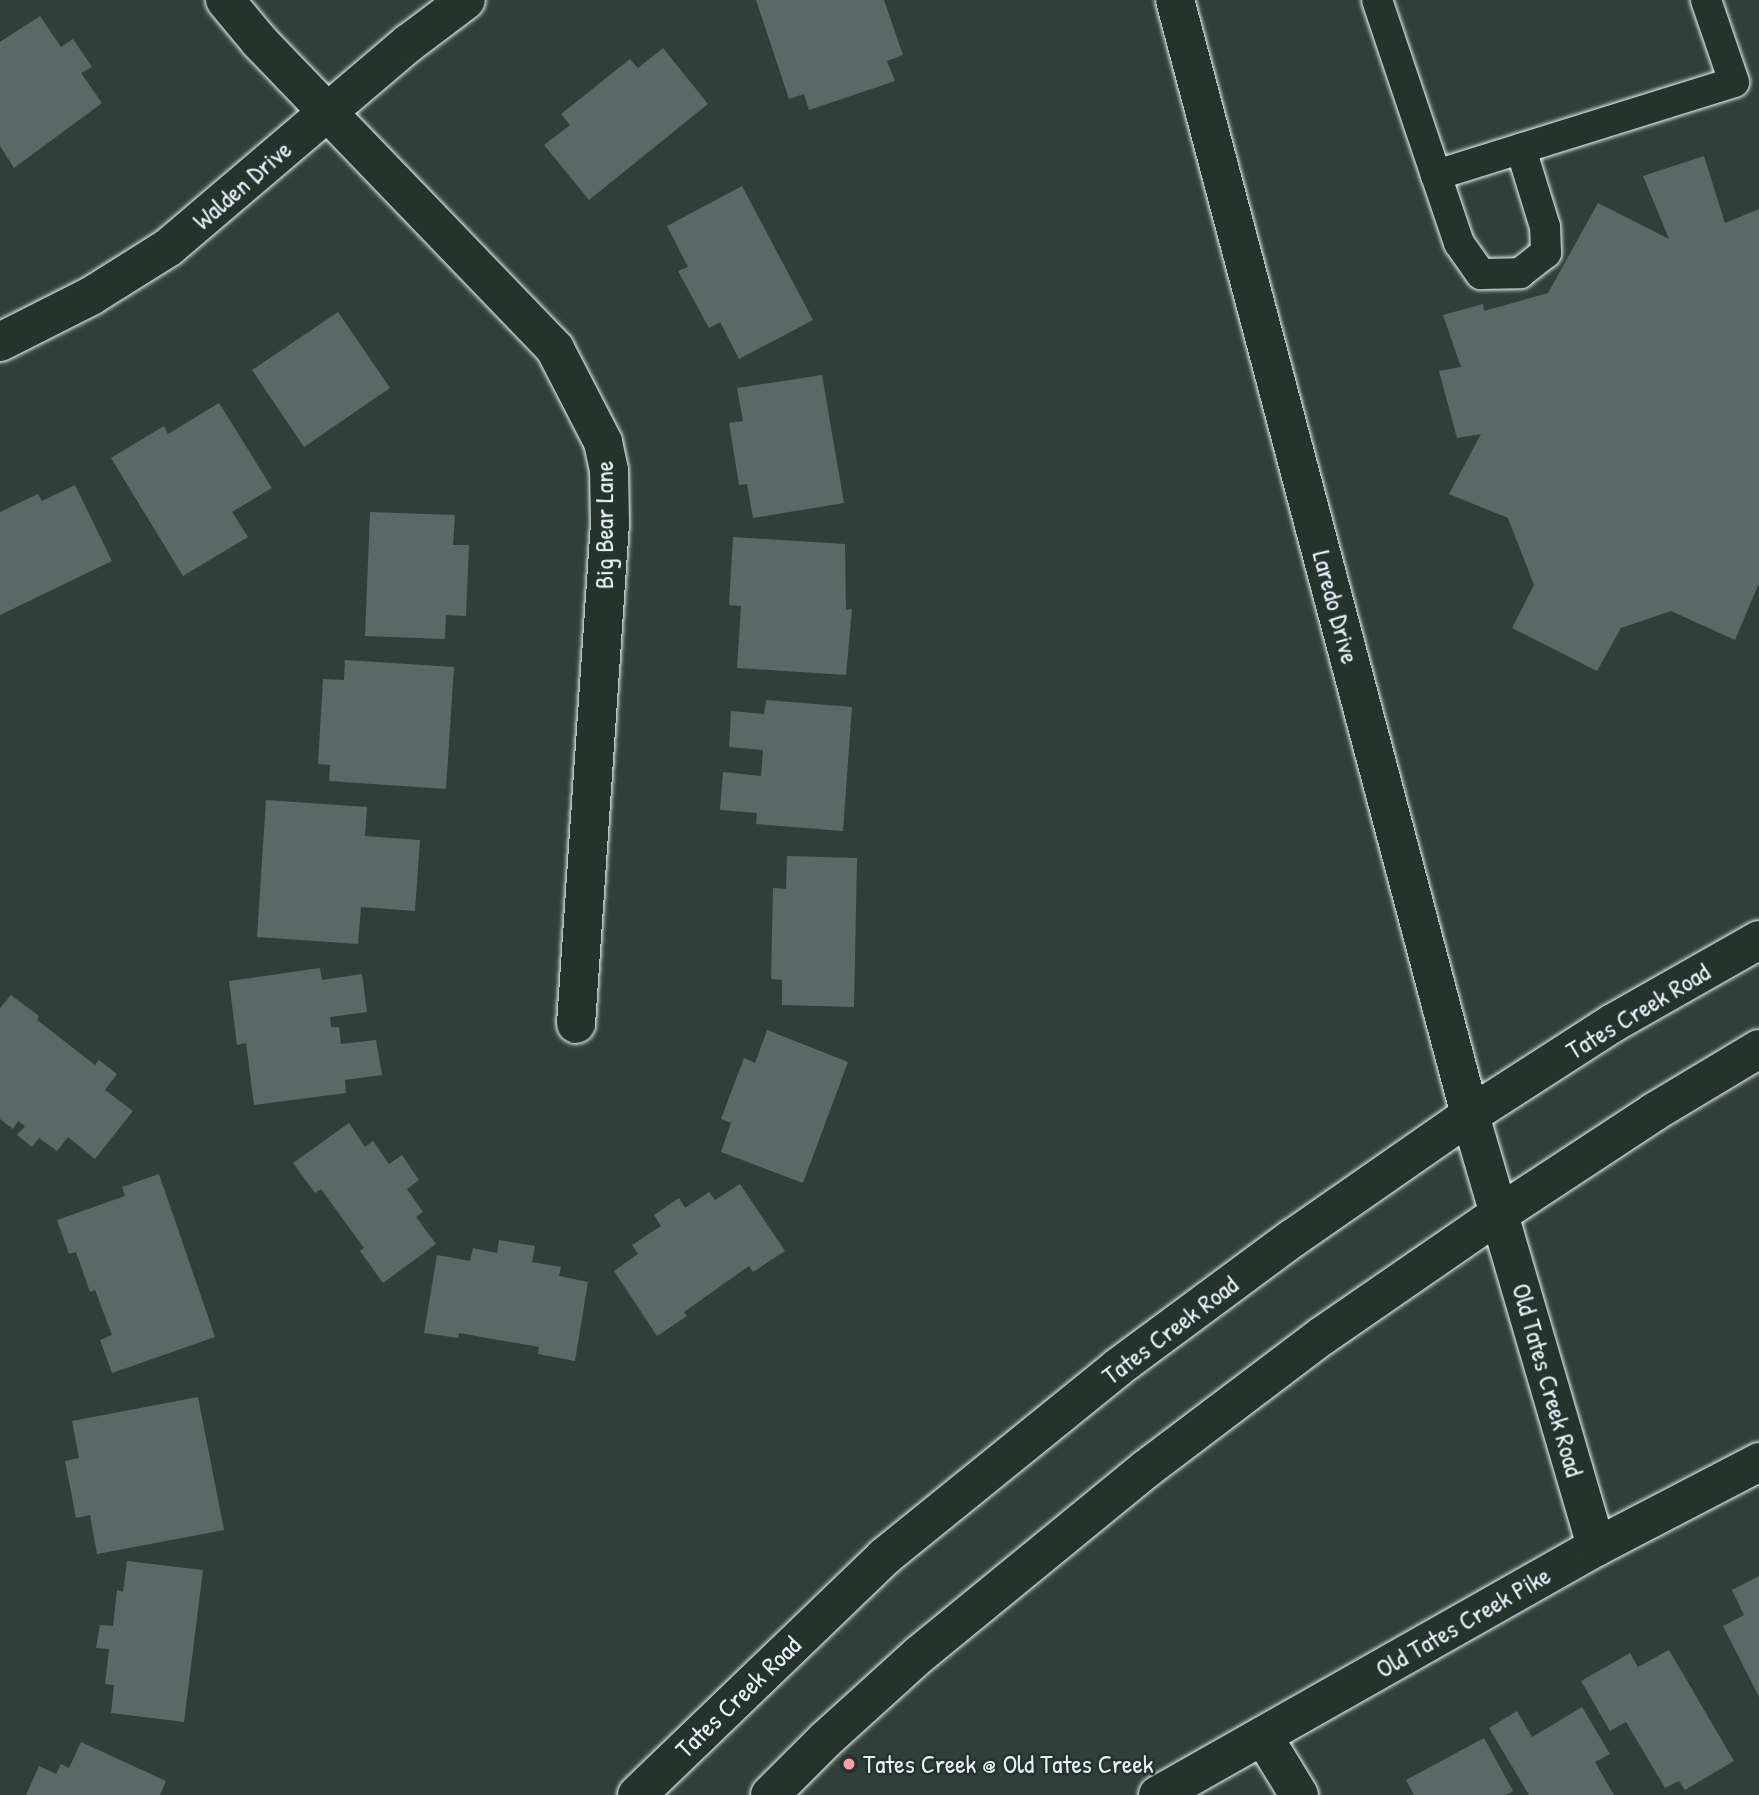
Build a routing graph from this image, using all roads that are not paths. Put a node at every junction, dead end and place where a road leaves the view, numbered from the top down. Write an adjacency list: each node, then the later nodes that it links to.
1 (225, 0): 6 (street, Big Bear Lane)
2 (466, 0): 6 (street, Walden Drive)
3 (1175, 0): 13 (street, Laredo Drive)
4 (1377, 0): 8 (lane)
5 (1706, 0): 7 (lane)
6 (329, 110): 9 (street, Walden Drive); 11 (street, Big Bear Lane)
7 (1521, 149): 8 (lane); 8 (lane)
8 (1436, 175)
9 (0, 342)
10 (1759, 940): 13 (street, Tates Creek Road)
11 (576, 1024)
12 (1759, 1049): 14 (street)
13 (1470, 1115): 14 (street, Laredo Drive); 19 (street, Tates Creek Road)
14 (1499, 1214): 16 (street, Old Tates Creek Road); 20 (street)
15 (1759, 1462): 16 (street, Old Tates Creek Pike)
16 (1596, 1546): 17 (street, Old Tates Creek Pike)
17 (1263, 1736): 18 (street, Old Tates Creek Pike); 21 (street)
18 (1168, 1793)
19 (638, 1795)
20 (770, 1795)
21 (1298, 1795)

